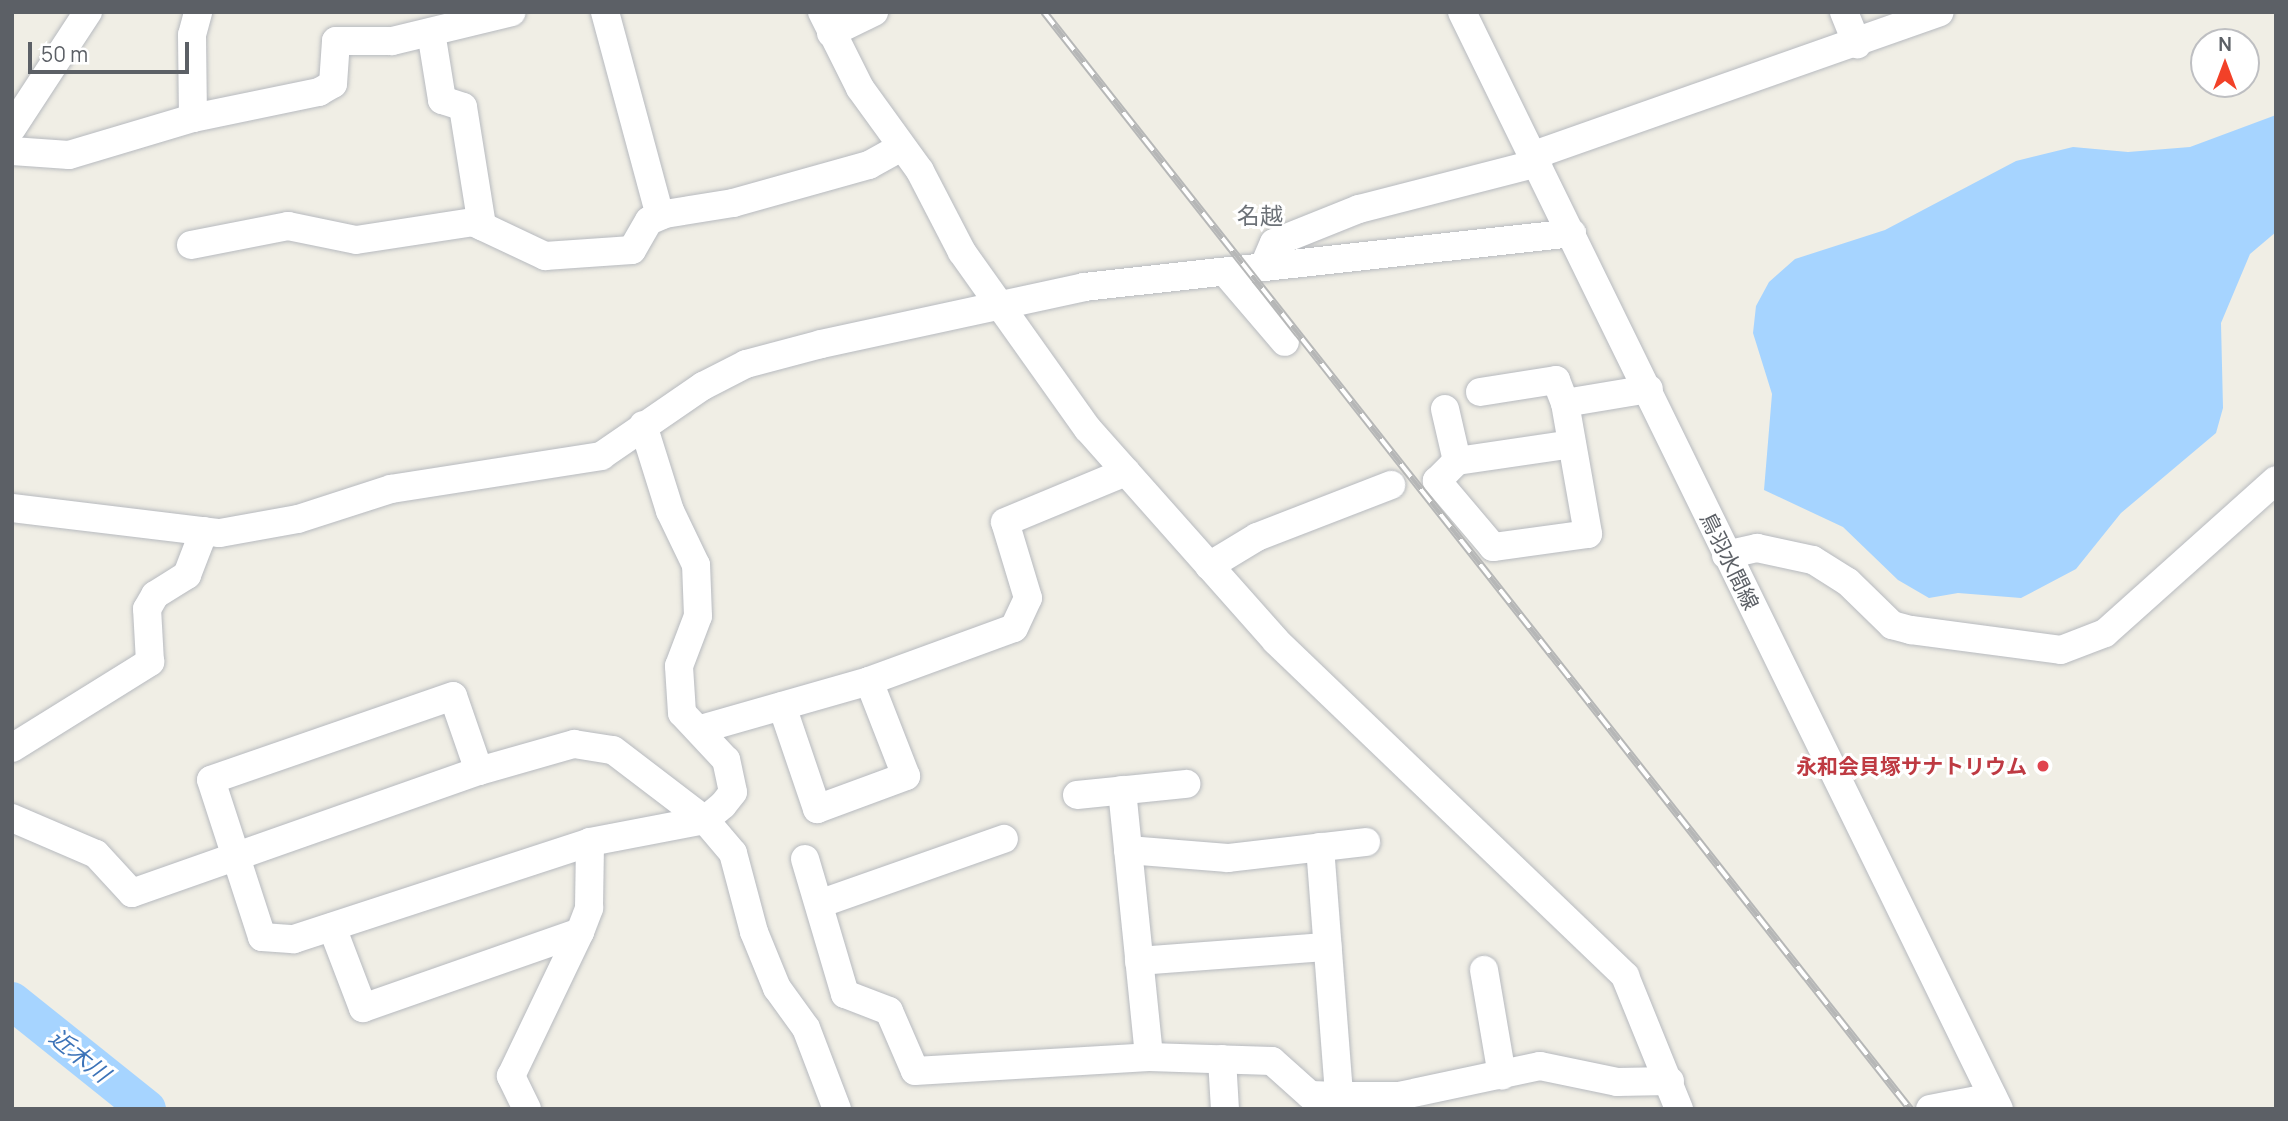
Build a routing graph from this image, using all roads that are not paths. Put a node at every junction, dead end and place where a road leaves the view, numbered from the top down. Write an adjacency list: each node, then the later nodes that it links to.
1 (88, 12): 13 (street)
2 (198, 12): 12 (street)
3 (512, 12): 10 (street)
4 (605, 12): 17 (street)
5 (874, 12): 9 (street)
6 (1462, 12): 16 (street, 鳥羽水間線)
7 (1844, 12): 11 (street)
8 (1940, 12): 11 (street)
9 (826, 23): 14 (street)
10 (432, 32): 12 (street); 18 (street)
11 (1857, 44): 16 (street)
12 (193, 117): 15 (street)
13 (12, 128)
14 (900, 148): 17 (street); 23 (street)
15 (12, 151)
16 (1536, 159): 19 (street, 鳥羽水間線); 21 (street)
17 (660, 216): 18 (street)
18 (482, 226): 20 (street)
19 (1572, 233): 21 (street); 25 (street, 鳥羽水間線)
20 (191, 245)
21 (1264, 266): 22 (street)
22 (1225, 272): 23 (street); 24 (street)
23 (1002, 306): 29 (street); 32 (street)
24 (1284, 342)
25 (1649, 389): 27 (street); 37 (street, 鳥羽水間線)
26 (1480, 392): 27 (street)
27 (1565, 403): 30 (street)
28 (1446, 409): 31 (street)
29 (643, 425): 36 (street); 41 (street)
30 (1572, 444): 31 (street); 31 (street)
31 (1457, 461)
32 (1126, 472): 38 (street); 39 (street)
33 (2276, 480): 37 (street)
34 (1391, 485): 38 (street)
35 (17, 503): 36 (street)
36 (204, 531): 42 (street)
37 (1726, 555): 67 (street, 鳥羽水間線)
38 (1209, 566): 65 (street)
39 (869, 681): 40 (street); 40 (street)
40 (782, 706): 41 (street)
41 (701, 729): 48 (street)
42 (12, 748)
43 (479, 771): 48 (street); 54 (street); 54 (street)
44 (1186, 784): 45 (street)
45 (1122, 790): 46 (street); 53 (street)
46 (1077, 795)
47 (12, 818): 54 (street)
48 (705, 821): 50 (street); 69 (street)
49 (1004, 839): 56 (street)
50 (590, 842): 57 (street); 58 (street)
51 (1366, 842): 52 (street)
52 (1320, 847): 53 (street); 59 (street)
53 (1128, 850): 60 (street)
54 (236, 857): 57 (street)
55 (805, 859): 56 (street)
56 (819, 904): 62 (street)
57 (332, 927): 58 (street)
58 (580, 932): 68 (street)
59 (1327, 947): 60 (street); 66 (street)
60 (1139, 961): 62 (street)
61 (1484, 970): 64 (street)
62 (1149, 1057): 63 (street)
63 (1222, 1059): 66 (street); 70 (street)
64 (1502, 1074): 65 (street); 66 (street)
65 (1670, 1081): 71 (street)
66 (1353, 1100)
67 (1996, 1103): 72 (street)
68 (527, 1109)
69 (837, 1109)
70 (1226, 1109)
71 (1679, 1109)
72 (1930, 1109)

